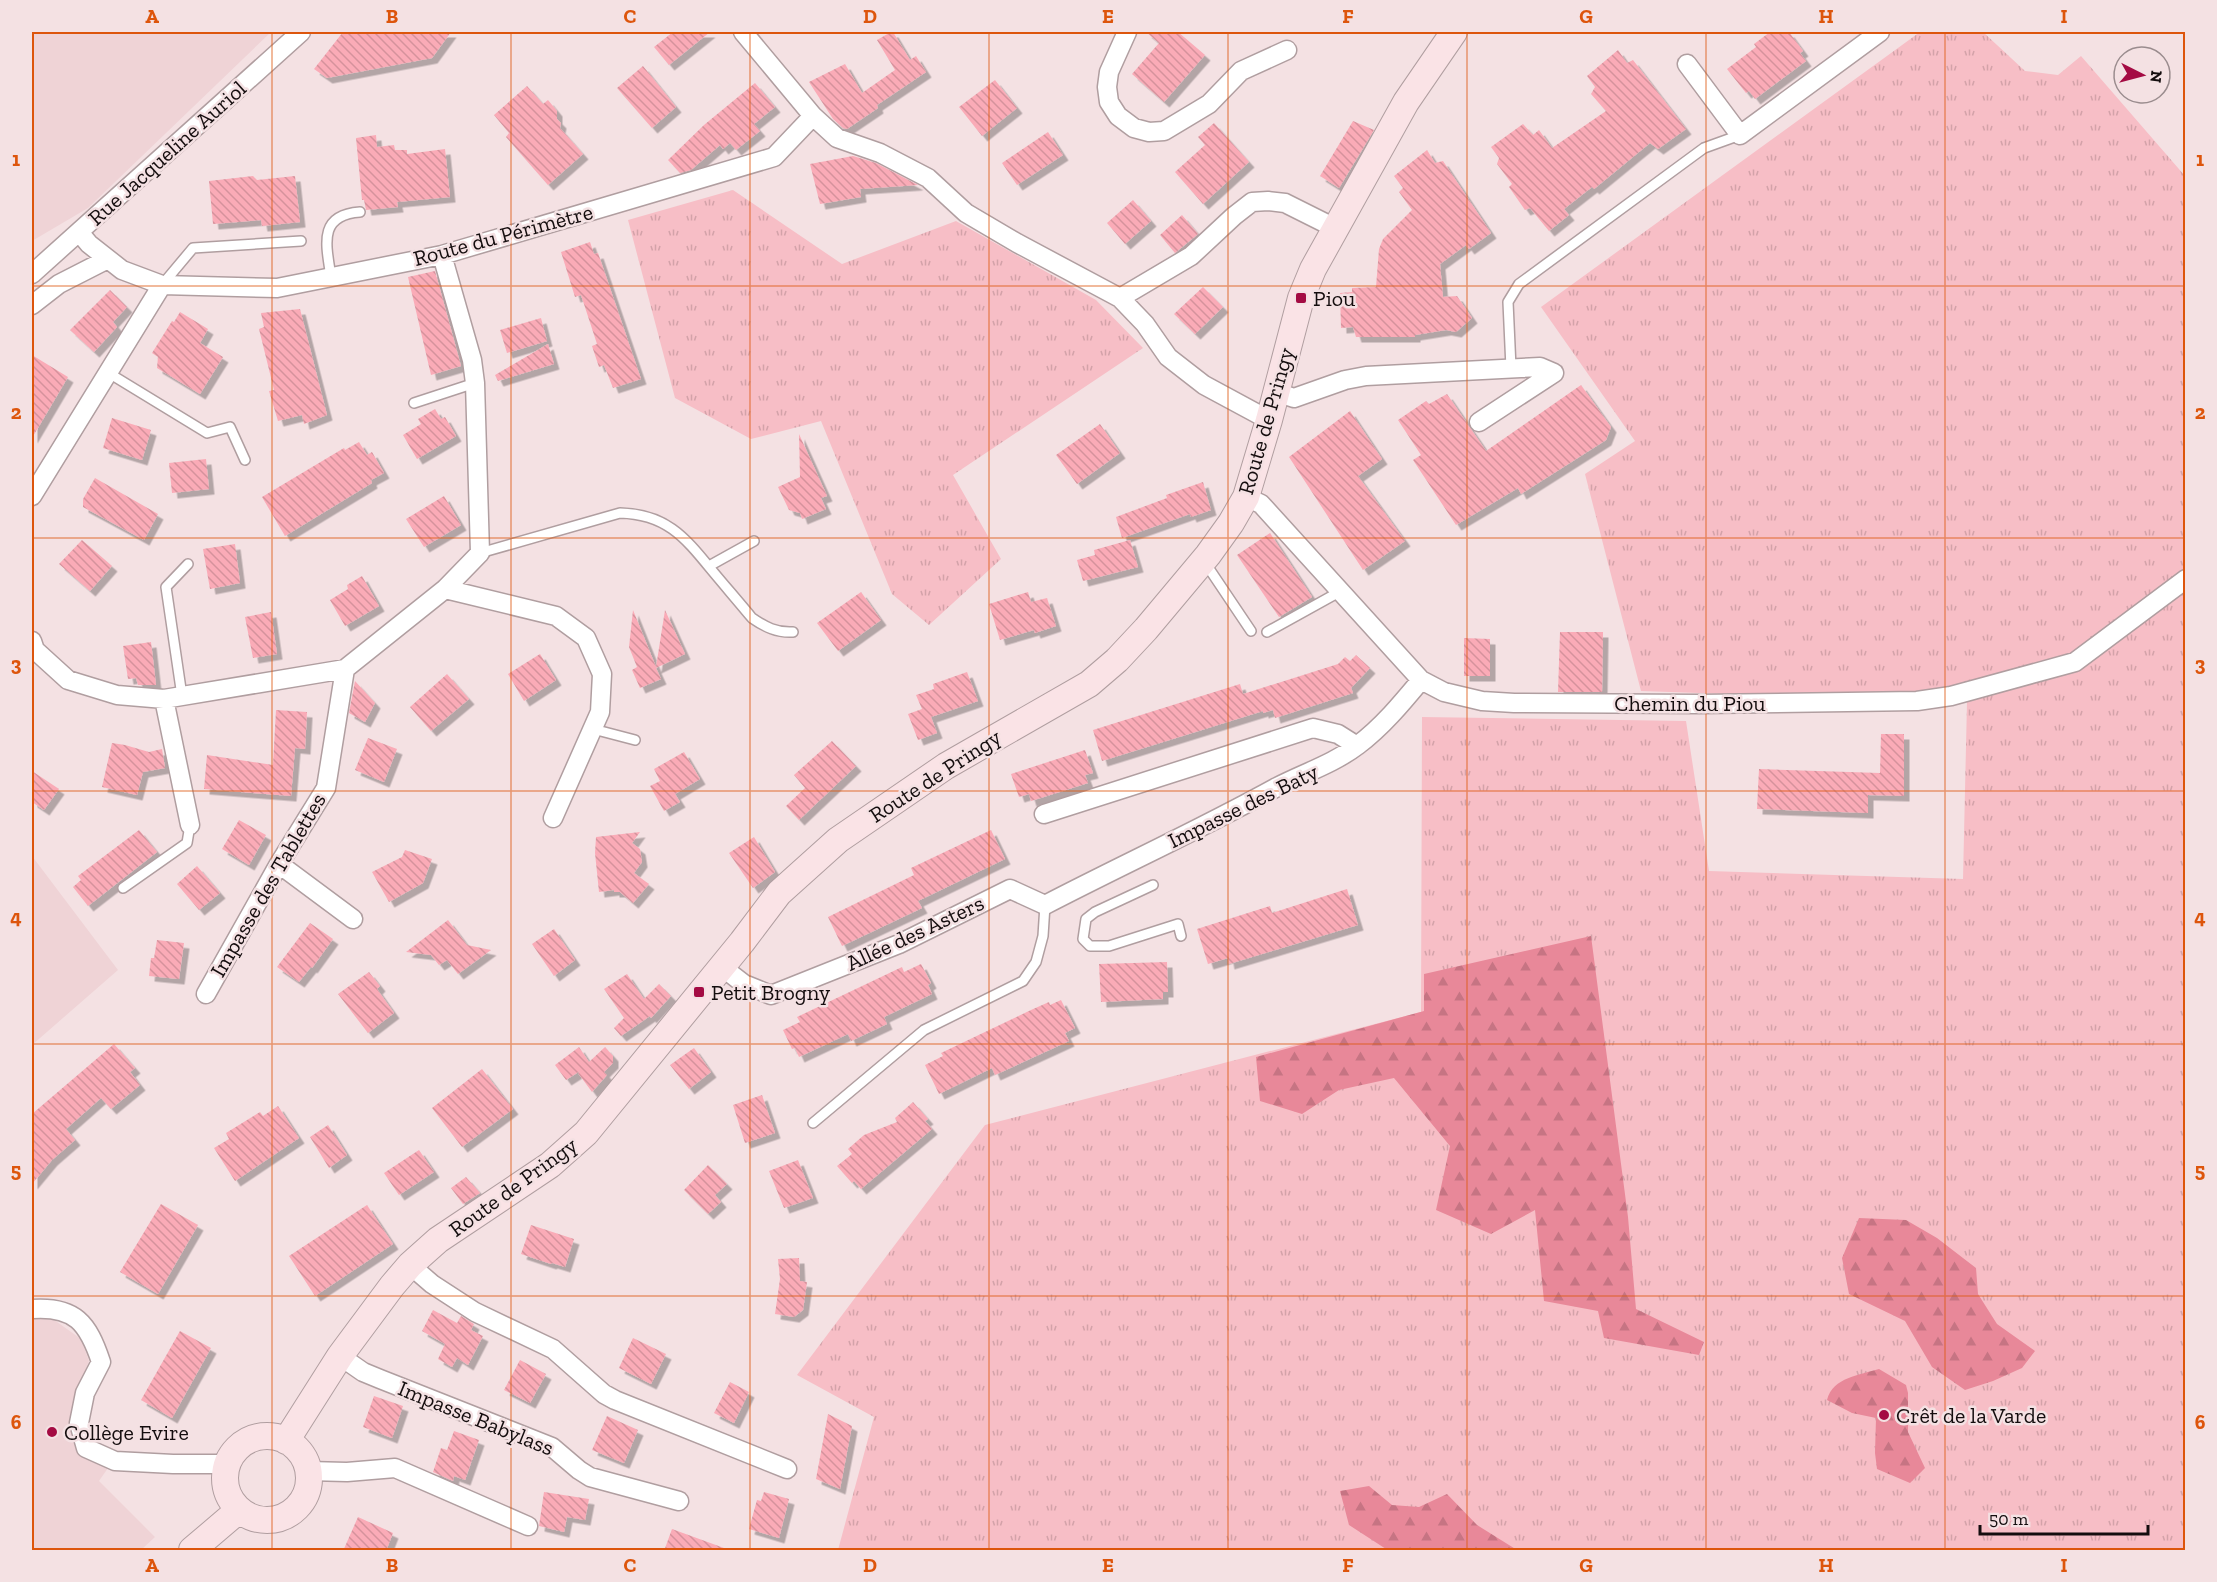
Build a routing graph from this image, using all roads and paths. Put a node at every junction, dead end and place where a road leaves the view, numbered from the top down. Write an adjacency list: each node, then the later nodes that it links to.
1 (301, 32): 12 (street, Rue Jacqueline Auriol)
2 (743, 32): 8 (street)
3 (1127, 32): 6 (street)
4 (1454, 32): 11 (street, Route de Pringy)
5 (1880, 32): 9 (street)
6 (1287, 50)
7 (1687, 64): 9 (street)
8 (813, 117): 14 (street, Route du Périmètre); 19 (street)
9 (1740, 135): 21 (lane)
10 (360, 212): 17 (lane)
11 (1335, 228): 19 (street); 24 (street, Route de Pringy)
12 (79, 232): 15 (street, Route du Périmètre); 16 (street, Rue Jacqueline Auriol)
13 (301, 240): 18 (lane)
14 (442, 255): 17 (street, Route du Périmètre); 23 (street)
15 (108, 259): 18 (street, Route du Périmètre); 20 (street)
16 (32, 274)
17 (331, 277): 18 (street, Route du Périmètre)
18 (162, 285): 22 (street)
19 (1120, 298): 26 (street)
20 (32, 305)
21 (1511, 368): 24 (street); 27 (street)
22 (107, 372): 28 (lane); 29 (street)
23 (475, 383): 25 (lane); 32 (street)
24 (1276, 392): 26 (street, Route de Pringy)
25 (414, 403)
26 (1269, 420): 30 (street, Route de Pringy)
27 (1479, 422)
28 (245, 460)
29 (32, 496)
30 (1246, 497): 35 (street, Route de Pringy); 38 (street, Chemin du Piou)
31 (754, 541): 34 (lane)
32 (480, 553): 34 (lane); 37 (street)
33 (188, 564): 45 (lane)
34 (709, 566): 40 (lane)
35 (1198, 566): 39 (lane); 58 (street, Route de Pringy)
36 (2186, 579): 44 (street, Chemin du Piou)
37 (445, 589): 43 (street); 46 (street)
38 (1341, 591): 41 (lane); 44 (street, Chemin du Piou)
39 (1251, 631)
40 (794, 632)
41 (1268, 632)
42 (32, 641): 45 (street)
43 (345, 669): 45 (street); 52 (street, Impasse des Tablettes)
44 (1421, 680): 48 (street, Impasse des Baty)
45 (173, 698): 51 (street)
46 (593, 729): 47 (lane); 50 (street)
47 (635, 740)
48 (1357, 746): 49 (street); 55 (street, Impasse des Baty)
49 (1044, 814)
50 (553, 818)
51 (190, 825): 54 (lane)
52 (279, 864): 56 (street); 59 (street, Impasse des Tablettes)
53 (1154, 885): 57 (lane)
54 (123, 888)
55 (1045, 905): 58 (street, Allée des Asters); 60 (lane)
56 (353, 919)
57 (1181, 936)
58 (722, 967): 61 (street, Route de Pringy)
59 (206, 994)
60 (813, 1123)
61 (410, 1266): 63 (street, Route de Pringy); 66 (street)
62 (32, 1309): 65 (street)
63 (340, 1356): 64 (street, Route de Pringy); 68 (street, Impasse Babylass)
64 (286, 1441): 65 (street); 67 (street)
65 (227, 1464): 69 (street)
66 (787, 1469)
67 (308, 1471): 69 (street); 70 (street)
68 (678, 1501)
69 (239, 1510): 71 (street)
70 (528, 1526)
71 (192, 1551)

